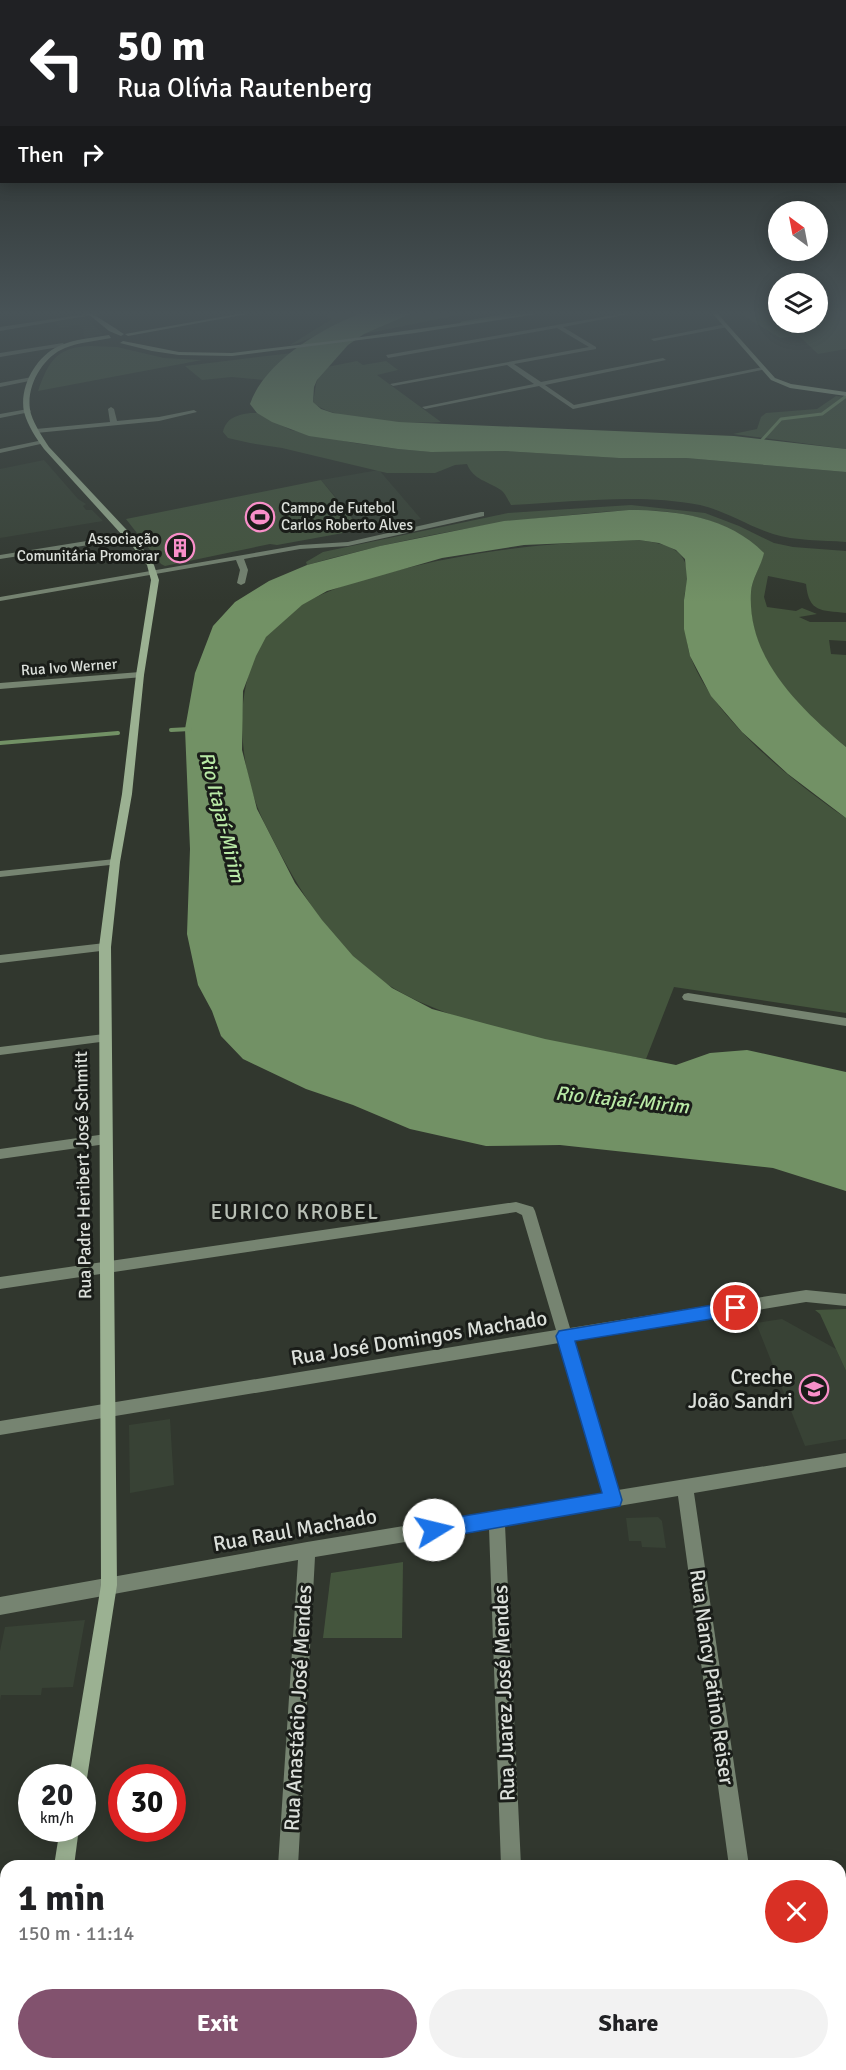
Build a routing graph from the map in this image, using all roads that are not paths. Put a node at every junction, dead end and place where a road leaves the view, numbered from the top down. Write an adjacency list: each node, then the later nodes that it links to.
1 (111, 409): 5 (street)
2 (28, 411): 4 (street); 6 (street)
3 (194, 412): 5 (street)
4 (0, 416)
5 (114, 423): 6 (street)
6 (36, 431): 7 (street)
7 (43, 442): 8 (street); 10 (street)
8 (0, 451)
9 (481, 514): 12 (street)
10 (129, 536): 11 (street); 13 (street)
11 (0, 557)
12 (239, 557): 13 (street); 14 (street)
13 (154, 573): 16 (street); 17 (street, Rua Padre Heribert José Schmitt)
14 (241, 583)
15 (0, 587): 16 (street)
16 (3, 599)
17 (140, 675): 18 (street, Rua Ivo Werner); 19 (street, Rua Padre Heribert José Schmitt)
18 (0, 686)
19 (115, 862): 20 (street); 21 (street, Rua Padre Heribert José Schmitt)
20 (0, 874)
21 (105, 947): 22 (street); 25 (street, Rua Padre Heribert José Schmitt)
22 (0, 959)
23 (688, 998): 24 (street)
24 (846, 1022)
25 (104, 1038): 26 (street); 27 (street, Rua Padre Heribert José Schmitt)
26 (0, 1051)
27 (106, 1138): 28 (street); 29 (street, Rua Padre Heribert José Schmitt)
28 (0, 1154)
29 (107, 1268): 30 (street); 32 (street); 33 (street, Rua Padre Heribert José Schmitt)
30 (0, 1283)
31 (846, 1300): 32 (street, Rua José Domingos Machado)
32 (565, 1336): 33 (street, Rua José Domingos Machado); 37 (street)
33 (108, 1410): 34 (street, Rua José Domingos Machado); 40 (street, Rua Padre Heribert José Schmitt)
34 (0, 1428)
35 (846, 1460): 36 (street, Rua Raul Machado)
36 (685, 1488): 37 (street, Rua Raul Machado); 47 (street, Rua Nancy Patino Reiser)
37 (613, 1500): 38 (street, Rua Raul Machado)
38 (497, 1520): 39 (street, Rua Raul Machado); 46 (street, Rua Juarez José Mendes)
39 (307, 1550): 40 (street, Rua Raul Machado); 45 (street, Rua Anastácio José Mendes)
40 (109, 1585): 41 (street, Rua Raul Machado); 42 (street, Rua Padre Heribert José Schmitt)
41 (0, 1605)
42 (80, 1764)
43 (68, 1842): 44 (street)
44 (65, 1860)
45 (288, 1860)
46 (512, 1860)
47 (738, 1860)

